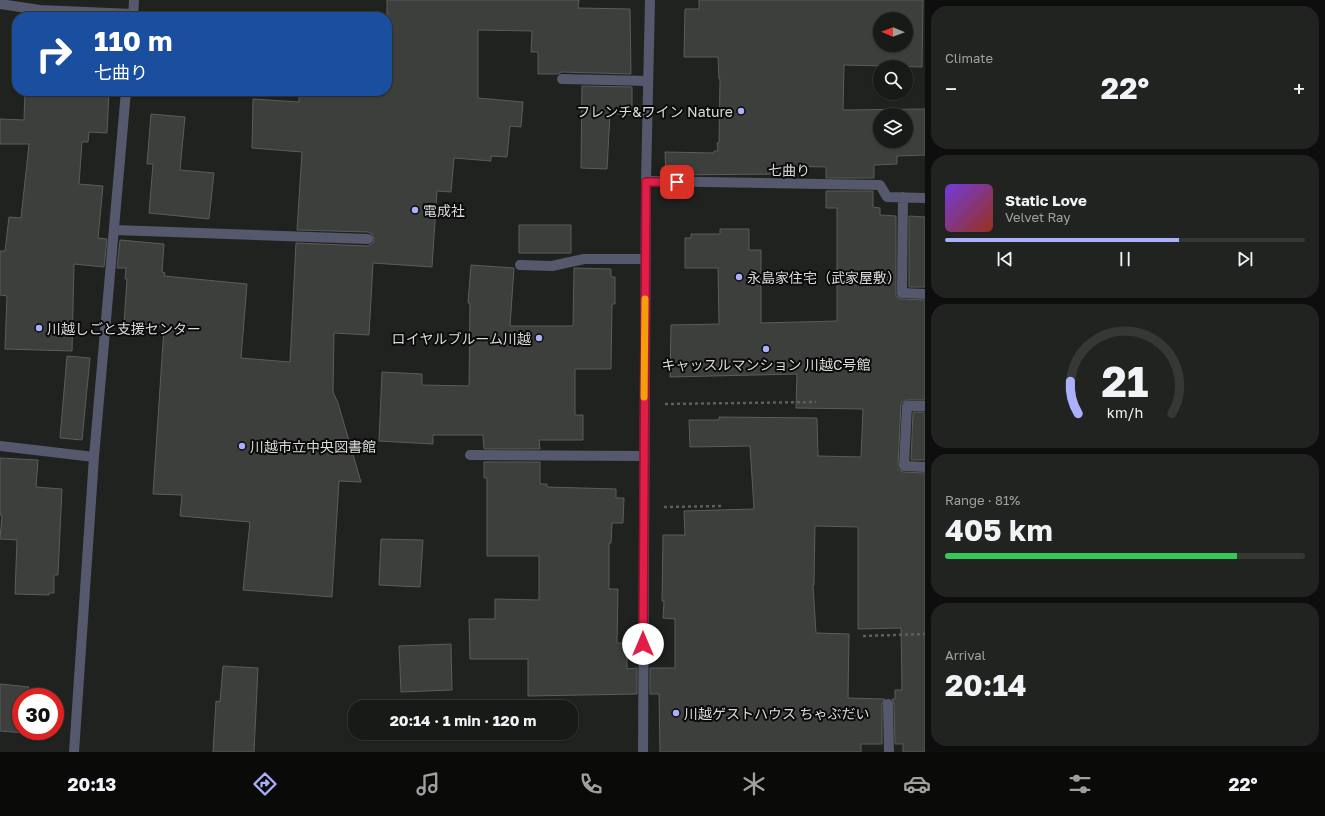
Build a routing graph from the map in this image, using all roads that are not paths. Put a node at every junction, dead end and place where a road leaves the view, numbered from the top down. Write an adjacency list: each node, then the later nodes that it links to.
1 (134, 0): 5 (street)
2 (650, 0): 7 (street)
3 (0, 4): 4 (street)
4 (77, 12)
5 (133, 12)
6 (562, 79): 7 (street)
7 (648, 82): 9 (street)
8 (126, 96): 12 (street)
9 (646, 182): 10 (street, 七曲り); 14 (street)
10 (903, 197): 11 (street, 七曲り); 16 (street)
11 (925, 198)
12 (114, 230): 13 (street); 21 (street)
13 (368, 239)
14 (646, 259): 15 (street); 20 (street)
15 (520, 265)
16 (925, 294)
17 (925, 406): 22 (street)
18 (0, 446): 21 (street)
19 (470, 456): 20 (street)
20 (644, 456): 25 (street)
21 (94, 457): 24 (street)
22 (925, 467)
23 (888, 704): 26 (street)
24 (74, 752)
25 (644, 752)
26 (889, 752)

